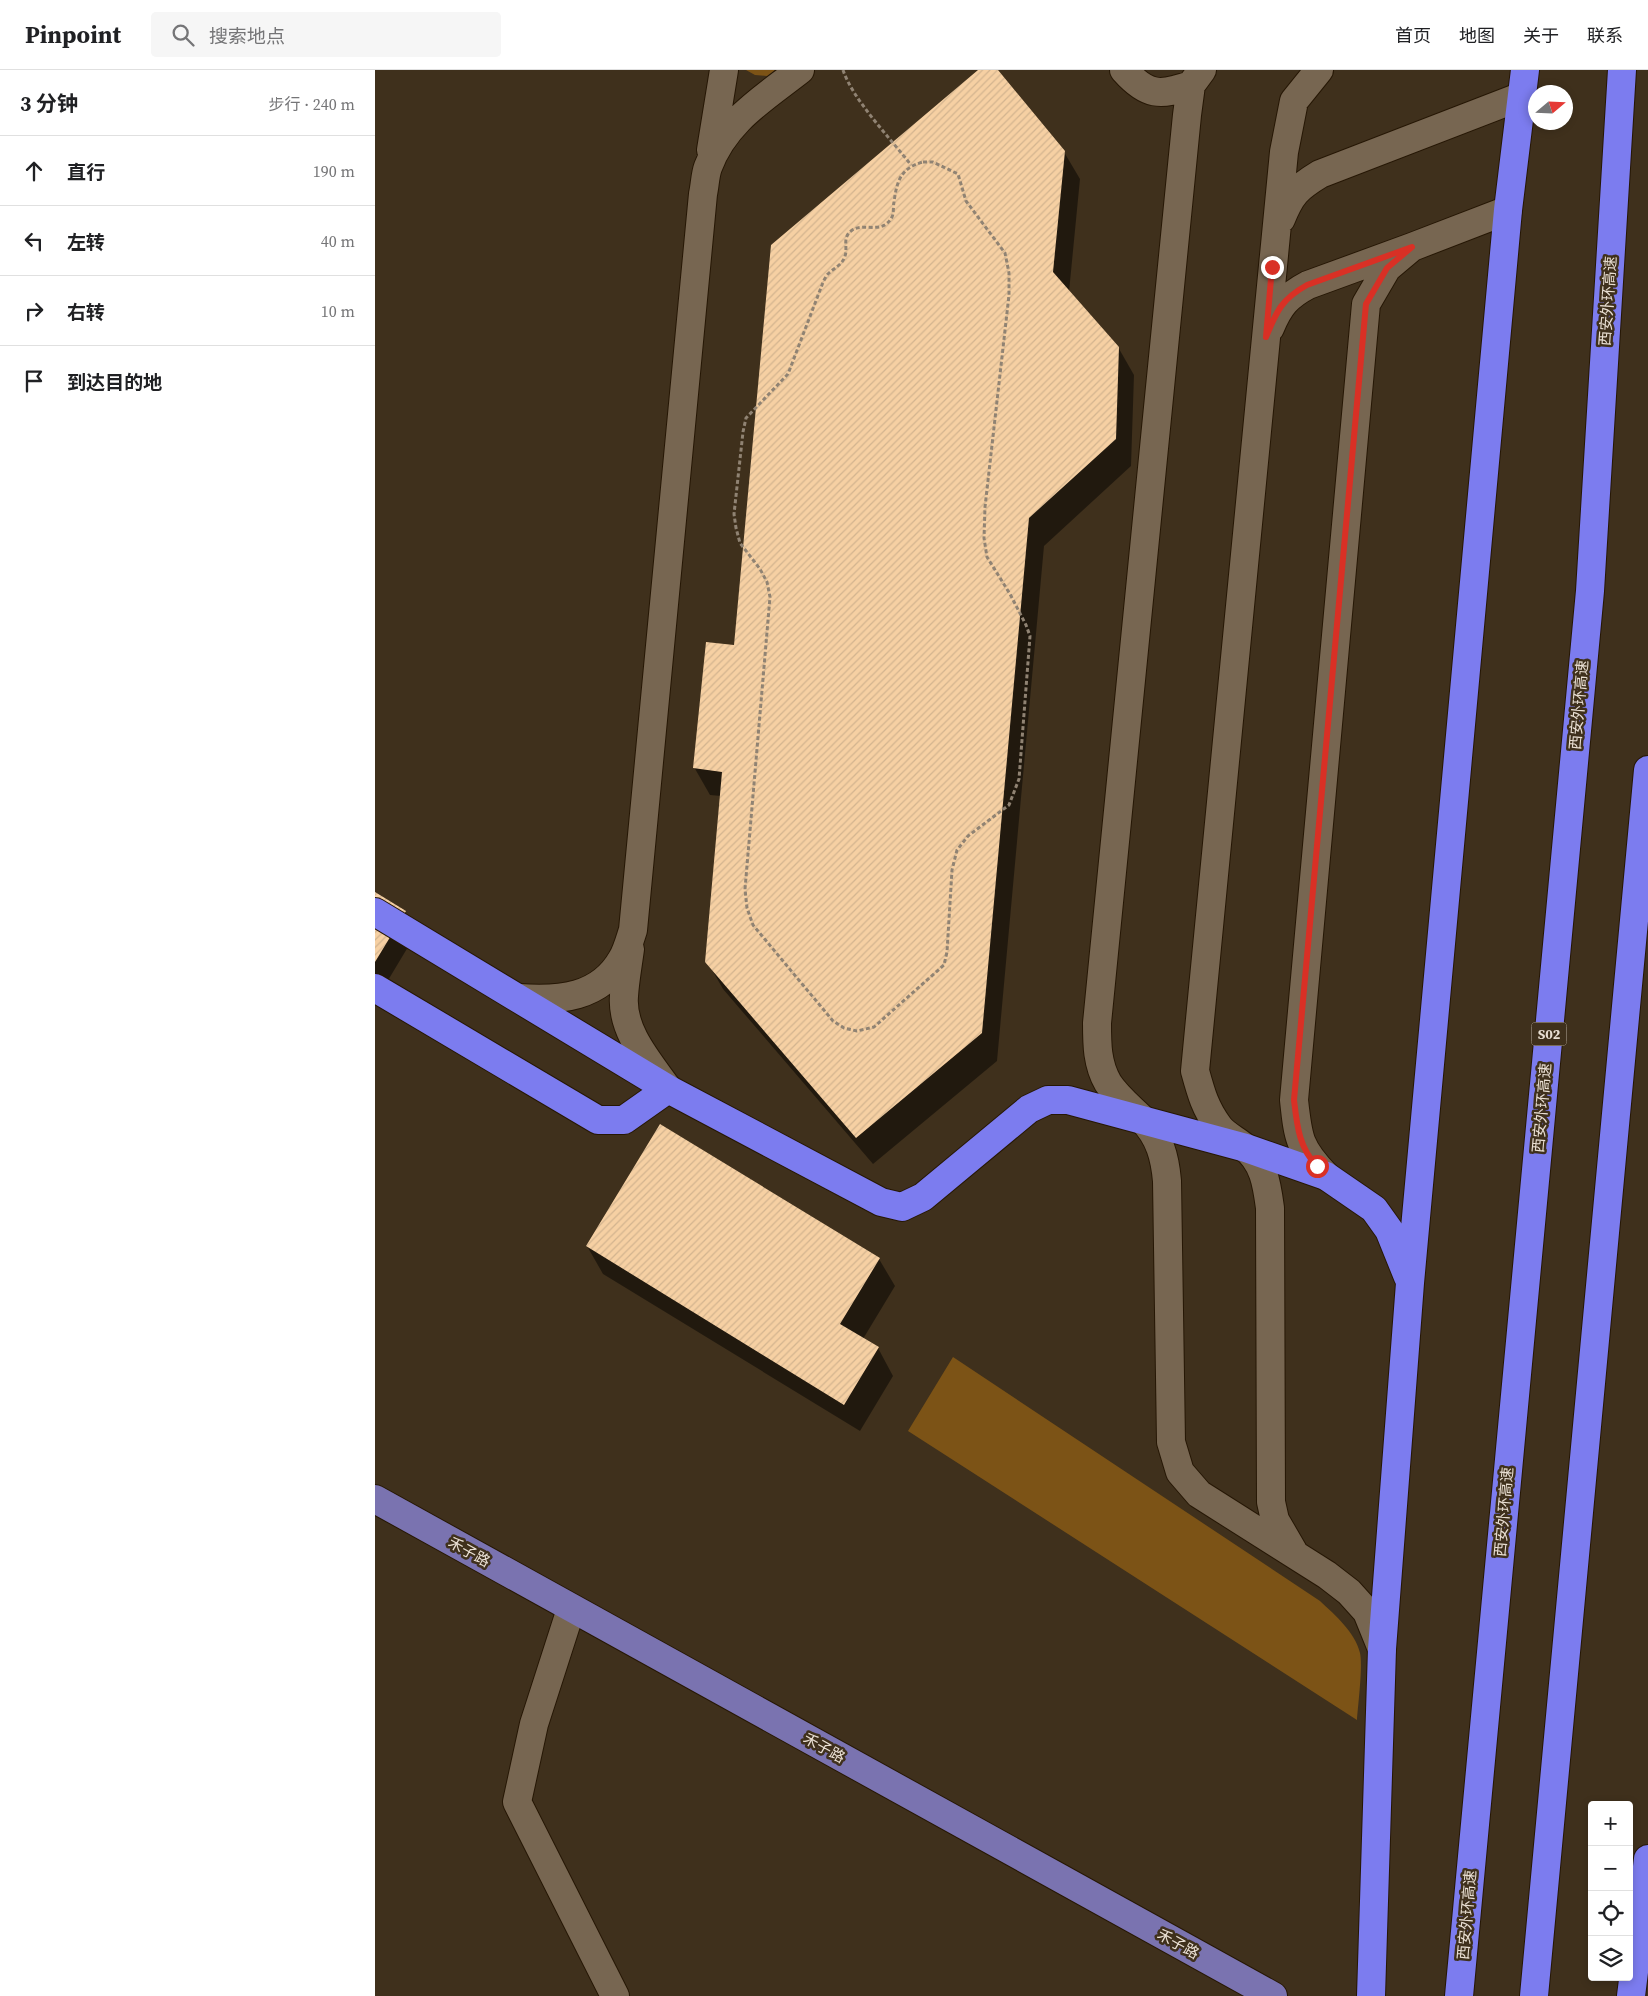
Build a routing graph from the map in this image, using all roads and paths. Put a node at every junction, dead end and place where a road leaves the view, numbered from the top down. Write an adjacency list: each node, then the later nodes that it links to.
1 (724, 70): 10 (street)
2 (800, 70): 10 (street)
3 (843, 70): 9 (path)
4 (1124, 70): 7 (street)
5 (1319, 70): 12 (street)
6 (1622, 70): 34 (highway, 西安外环高速 / S02)
7 (1197, 78): 21 (street)
8 (1524, 83): 11 (highway); 12 (street)
9 (911, 165): 9 (path)
10 (708, 168): 17 (street)
11 (1508, 210): 13 (street); 24 (highway)
12 (1275, 232): 14 (street)
13 (1412, 247): 14 (street); 23 (street)
14 (1266, 337): 22 (street)
15 (1648, 770): 35 (highway)
16 (375, 912): 19 (highway)
17 (633, 930): 19 (street); 20 (street)
18 (375, 988): 20 (highway)
19 (519, 998): 20 (highway)
20 (668, 1089): 21 (highway)
21 (1144, 1121): 22 (highway); 26 (street)
22 (1246, 1148): 23 (highway); 26 (street)
23 (1326, 1176): 24 (highway)
24 (1410, 1283): 28 (highway)
25 (375, 1499): 27 (main road, 禾子路)
26 (1298, 1556): 28 (street)
27 (571, 1609): 31 (street); 32 (main road, 禾子路)
28 (1382, 1648): 33 (highway)
29 (1648, 1866): 30 (highway)
30 (1637, 1985)
31 (615, 1996)
32 (1273, 1996)
33 (1371, 1996)
34 (1459, 1996)
35 (1534, 1996)

